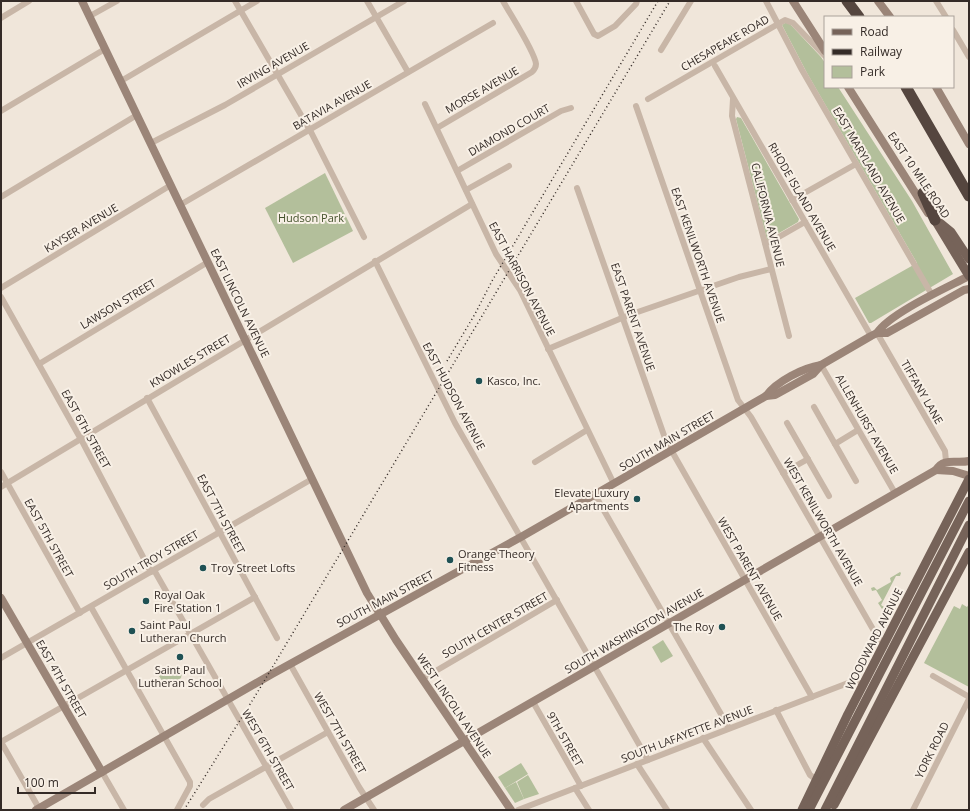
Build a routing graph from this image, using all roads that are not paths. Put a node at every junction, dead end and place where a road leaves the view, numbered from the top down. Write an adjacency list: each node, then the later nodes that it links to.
1 (29, 1): 23 (street)
2 (82, 1): 18 (main road, EAST LINCOLN AVENUE)
3 (117, 1): 18 (street)
4 (235, 1): 17 (street)
5 (257, 1): 17 (street)
6 (367, 1): 22 (street)
7 (404, 1): 22 (street, IRVING AVENUE)
8 (502, 1): 46 (street, MORSE AVENUE)
9 (576, 1): 10 (street)
10 (637, 1)
11 (691, 1): 29 (street)
12 (766, 1): 25 (street, EAST MARYLAND AVENUE)
13 (794, 1): 28 (main road)
14 (847, 1): 19 (highway)
15 (878, 1): 20 (main road)
16 (936, 1): 21 (street)
17 (240, 10): 34 (street); 35 (street)
18 (90, 16): 27 (main road, EAST LINCOLN AVENUE)
19 (858, 16)
20 (889, 16)
21 (945, 16)
22 (376, 17): 33 (street); 34 (street, IRVING AVENUE)
23 (1, 18)
24 (493, 23): 33 (street, BATAVIA AVENUE)
25 (777, 23): 30 (street, CHESAPEAKE ROAD); 40 (street, CHESAPEAKE ROAD); 50 (street, EAST MARYLAND AVENUE)
26 (954, 32): 31 (street)
27 (105, 49): 35 (main road, EAST LINCOLN AVENUE); 44 (street)
28 (824, 49)
29 (661, 50)
30 (824, 55)
31 (969, 57)
32 (715, 66): 39 (street, RHODE ISLAND AVENUE)
33 (408, 72): 47 (street, BATAVIA AVENUE)
34 (278, 75): 47 (street); 48 (street, IRVING AVENUE)
35 (121, 81): 45 (main road, EAST LINCOLN AVENUE)
36 (849, 88): 62 (main road, EAST 10 MILE ROAD)
37 (907, 88): 57 (highway)
38 (937, 88): 49 (main road)
39 (733, 98): 59 (street, RHODE ISLAND AVENUE); 65 (street, CALIFORNIA AVENUE)
40 (648, 99)
41 (425, 104): 46 (street, EAST HARRISON AVENUE)
42 (636, 106): 73 (street, EAST KENILWORTH AVENUE)
43 (571, 108): 52 (street, DIAMOND COURT)
44 (1, 111)
45 (137, 115): 48 (main road, EAST LINCOLN AVENUE); 58 (street)
46 (437, 128): 52 (street, EAST HARRISON AVENUE)
47 (310, 130): 61 (street, BATAVIA AVENUE); 64 (street)
48 (151, 144): 53 (main road, EAST LINCOLN AVENUE)
49 (969, 144)
50 (856, 164): 59 (street); 74 (street, EAST MARYLAND AVENUE)
51 (509, 166): 55 (street)
52 (457, 171): 55 (street, EAST HARRISON AVENUE)
53 (171, 185): 61 (main road, EAST LINCOLN AVENUE); 71 (street, KAYSER AVENUE)
54 (577, 188): 76 (street, EAST PARENT AVENUE)
55 (466, 190): 60 (street, EAST HARRISON AVENUE)
56 (923, 193): 62 (highway)
57 (969, 196)
58 (1, 198)
59 (792, 200): 63 (street, RHODE ISLAND AVENUE)
60 (472, 204): 67 (street, KNOWLES STREET); 81 (street, EAST HARRISON AVENUE)
61 (180, 205): 68 (main road, EAST LINCOLN AVENUE)
62 (936, 220): 66 (main road); 70 (main road, EAST 10 MILE ROAD)
63 (805, 222): 65 (street); 78 (street, RHODE ISLAND AVENUE)
64 (364, 237)
65 (765, 243): 69 (street, CALIFORNIA AVENUE)
66 (969, 259)
67 (375, 261): 80 (street, KNOWLES STREET); 112 (street, EAST HUDSON AVENUE)
68 (208, 262): 80 (main road, EAST LINCOLN AVENUE); 82 (street, LAWSON STREET)
69 (771, 269): 73 (street); 79 (street, CALIFORNIA AVENUE)
70 (969, 276): 74 (main road, SOUTH MAIN STREET)
71 (1, 288)
72 (969, 289): 77 (main road, SOUTH MAIN STREET)
73 (700, 290): 76 (street); 86 (street, EAST KENILWORTH AVENUE)
74 (932, 295): 77 (main road); 78 (main road, SOUTH MAIN STREET)
75 (1, 297): 82 (street, EAST 6TH STREET)
76 (623, 317): 81 (street); 92 (street, EAST PARENT AVENUE)
77 (904, 324): 78 (main road, SOUTH MAIN STREET)
78 (874, 335): 83 (main road, SOUTH MAIN STREET); 94 (street, TIFFANY LANE)
79 (789, 336)
80 (245, 339): 84 (street, KNOWLES STREET); 101 (main road, EAST LINCOLN AVENUE)
81 (548, 349): 88 (street, EAST HARRISON AVENUE)
82 (39, 364): 90 (street, EAST 6TH STREET)
83 (822, 365): 86 (main road, SOUTH MAIN STREET); 89 (street, ALLENHURST AVENUE)
84 (147, 398): 90 (street, KNOWLES STREET); 111 (street, EAST 7TH STREET)
85 (814, 407): 91 (street)
86 (745, 409): 92 (main road, SOUTH MAIN STREET); 99 (street, WEST KENILWORTH AVENUE)
87 (787, 422): 93 (street)
88 (587, 430): 96 (street); 104 (street, EAST HARRISON AVENUE)
89 (858, 430): 91 (street); 106 (street, ALLENHURST AVENUE)
90 (81, 438): 105 (street, KNOWLES STREET); 115 (street, EAST 6TH STREET)
91 (835, 444): 103 (street)
92 (671, 451): 104 (main road, SOUTH MAIN STREET); 116 (street, WEST PARENT AVENUE)
93 (808, 459): 99 (street); 108 (street)
94 (946, 461): 95 (main road); 97 (main road, SOUTH WASHINGTON AVENUE)
95 (969, 461)
96 (535, 462)
97 (936, 470): 100 (main road); 106 (main road, SOUTH WASHINGTON AVENUE)
98 (1, 472): 105 (street, EAST 5TH STREET)
99 (783, 473): 113 (street, WEST KENILWORTH AVENUE)
100 (969, 476)
101 (312, 479): 111 (street, SOUTH TROY STREET); 122 (main road, EAST LINCOLN AVENUE)
102 (969, 479): 127 (main road, WOODWARD AVENUE)
103 (856, 481)
104 (614, 484): 107 (main road, SOUTH MAIN STREET)
105 (4, 485): 121 (street, EAST 5TH STREET)
106 (895, 493): 113 (main road, SOUTH WASHINGTON AVENUE)
107 (595, 495): 112 (main road, SOUTH MAIN STREET); 123 (street)
108 (828, 496)
109 (969, 501): 167 (main road, WOODWARD AVENUE)
110 (969, 525): 168 (main road)
111 (219, 532): 115 (street, SOUTH TROY STREET); 117 (street, EAST 7TH STREET)
112 (521, 537): 119 (street, EAST HUDSON AVENUE); 122 (main road, SOUTH MAIN STREET)
113 (820, 537): 116 (main road, SOUTH WASHINGTON AVENUE); 127 (street, WEST KENILWORTH AVENUE)
114 (969, 552): 169 (main road)
115 (153, 571): 120 (street, SOUTH TROY STREET); 124 (street, EAST 6TH STREET)
116 (744, 580): 123 (main road, SOUTH WASHINGTON AVENUE); 135 (street, WEST PARENT AVENUE)
117 (254, 597): 124 (street); 125 (street, EAST 7TH STREET)
118 (1, 598): 126 (main road, EAST 4TH STREET)
119 (557, 600): 130 (street, EAST HUDSON AVENUE); 133 (street, SOUTH CENTER STREET)
120 (91, 607): 121 (street, SOUTH TROY STREET); 131 (street)
121 (80, 613): 126 (street, SOUTH TROY STREET)
122 (380, 614): 129 (main road, SOUTH MAIN STREET); 133 (main road, WEST LINCOLN AVENUE)
123 (669, 624): 130 (main road, SOUTH WASHINGTON AVENUE); 141 (street)
124 (191, 634): 131 (street); 137 (street, EAST 6TH STREET)
125 (277, 638)
126 (28, 643): 128 (street, SOUTH TROY STREET); 139 (main road, EAST 4TH STREET)
127 (884, 644): 134 (main road, WOODWARD AVENUE)
128 (1, 658)
129 (290, 664): 137 (main road, SOUTH MAIN STREET); 142 (street, WEST 7TH STREET)
130 (595, 666): 138 (main road, SOUTH WASHINGTON AVENUE); 147 (street, EAST HUDSON AVENUE)
131 (127, 670): 139 (street); 143 (street)
132 (933, 676): 136 (street)
133 (422, 679): 145 (main road, WEST LINCOLN AVENUE)
134 (864, 685): 135 (street, SOUTH LAFAYETTE AVENUE); 151 (main road, WOODWARD AVENUE)
135 (812, 697): 140 (street, SOUTH LAFAYETTE AVENUE)
136 (969, 698): 170 (street, YORK ROAD)
137 (228, 699): 143 (main road, SOUTH MAIN STREET); 149 (street, WEST 6TH STREET)
138 (533, 702): 145 (main road, SOUTH WASHINGTON AVENUE); 152 (street, 9TH STREET)
139 (64, 706): 146 (street); 150 (main road, EAST 4TH STREET)
140 (776, 710): 141 (street, SOUTH LAFAYETTE AVENUE); 151 (street)
141 (729, 728): 144 (street, SOUTH LAFAYETTE AVENUE)
142 (328, 732): 149 (street); 153 (street, WEST 7TH STREET)
143 (164, 736): 150 (main road, SOUTH MAIN STREET); 157 (street)
144 (703, 738): 147 (street, SOUTH LAFAYETTE AVENUE); 165 (street)
145 (464, 740): 153 (main road, SOUTH WASHINGTON AVENUE); 161 (main road, WEST LINCOLN AVENUE)
146 (1, 742): 155 (street)
147 (648, 760): 148 (street, SOUTH LAFAYETTE AVENUE)
148 (637, 764): 152 (street, SOUTH LAFAYETTE AVENUE); 164 (street)
149 (266, 767): 154 (street); 158 (street, WEST 6TH STREET)
150 (102, 772): 155 (main road, SOUTH MAIN STREET); 156 (street)
151 (816, 780): 166 (main road, WOODWARD AVENUE)
152 (578, 787): 162 (street, SOUTH LAFAYETTE AVENUE); 163 (street, 9TH STREET)
153 (366, 797): 159 (main road, SOUTH WASHINGTON AVENUE); 160 (street, WEST 7TH STREET)
154 (203, 805)
155 (38, 809)
156 (124, 810)
157 (176, 810)
158 (291, 810)
159 (344, 810)
160 (374, 810)
161 (511, 810)
162 (518, 810)
163 (589, 810)
164 (667, 810)
165 (751, 810)
166 (802, 810)
167 (809, 810)
168 (825, 810)
169 (831, 810)
170 (913, 810)

